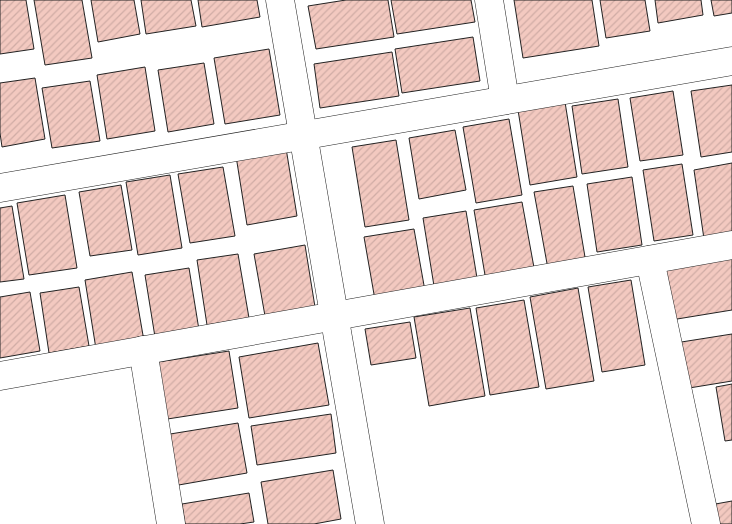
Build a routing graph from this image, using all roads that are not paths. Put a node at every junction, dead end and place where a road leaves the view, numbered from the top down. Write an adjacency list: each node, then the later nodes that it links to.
1 (280, 0): 5 (street)
2 (489, 0): 4 (street)
3 (732, 60): 4 (street)
4 (505, 100): 5 (street)
5 (303, 135): 6 (street); 9 (street)
6 (0, 188)
7 (732, 245): 8 (street)
8 (650, 260): 9 (street); 14 (street)
9 (334, 316): 10 (street); 13 (street)
10 (143, 350): 11 (street); 12 (street)
11 (0, 376)
12 (171, 524)
13 (370, 524)
14 (706, 524)

